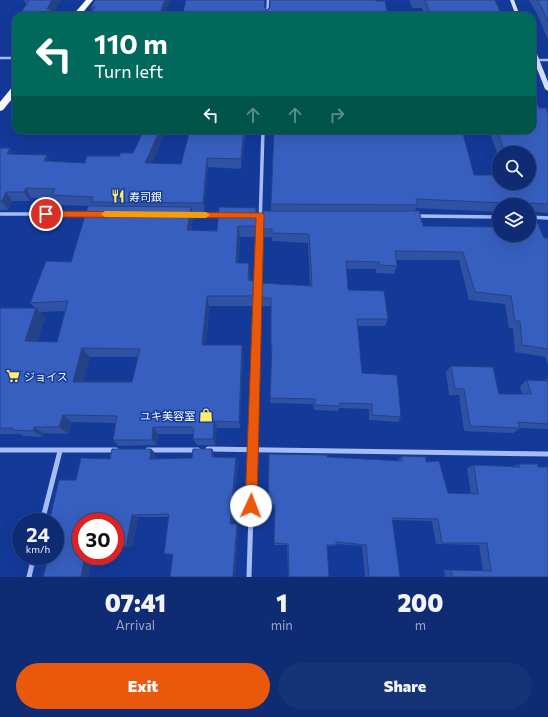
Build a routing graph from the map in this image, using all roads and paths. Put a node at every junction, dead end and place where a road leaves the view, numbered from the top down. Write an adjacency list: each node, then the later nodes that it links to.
1 (90, 0): 4 (highway)
2 (268, 0): 5 (street)
3 (512, 0): 6 (street)
4 (80, 12)
5 (267, 12)
6 (516, 12)
7 (0, 58): 8 (street)
8 (12, 58)
9 (536, 60): 10 (street)
10 (548, 60)
11 (536, 64): 12 (street)
12 (548, 89)
13 (12, 93): 14 (highway)
14 (0, 108)
15 (263, 134): 21 (street)
16 (0, 214): 17 (street)
17 (95, 214)
18 (181, 215): 19 (street)
19 (229, 215)
20 (244, 215): 21 (street)
21 (260, 215): 22 (street); 27 (street)
22 (276, 215)
23 (411, 216): 24 (street)
24 (492, 217)
25 (536, 218): 26 (street)
26 (548, 218)
27 (254, 449): 30 (street); 32 (street); 36 (street)
28 (0, 450): 31 (street)
29 (122, 450): 31 (street)
30 (145, 450)
31 (60, 451): 33 (street)
32 (548, 454)
33 (44, 513)
34 (32, 565): 35 (street)
35 (29, 577)
36 (249, 577)

